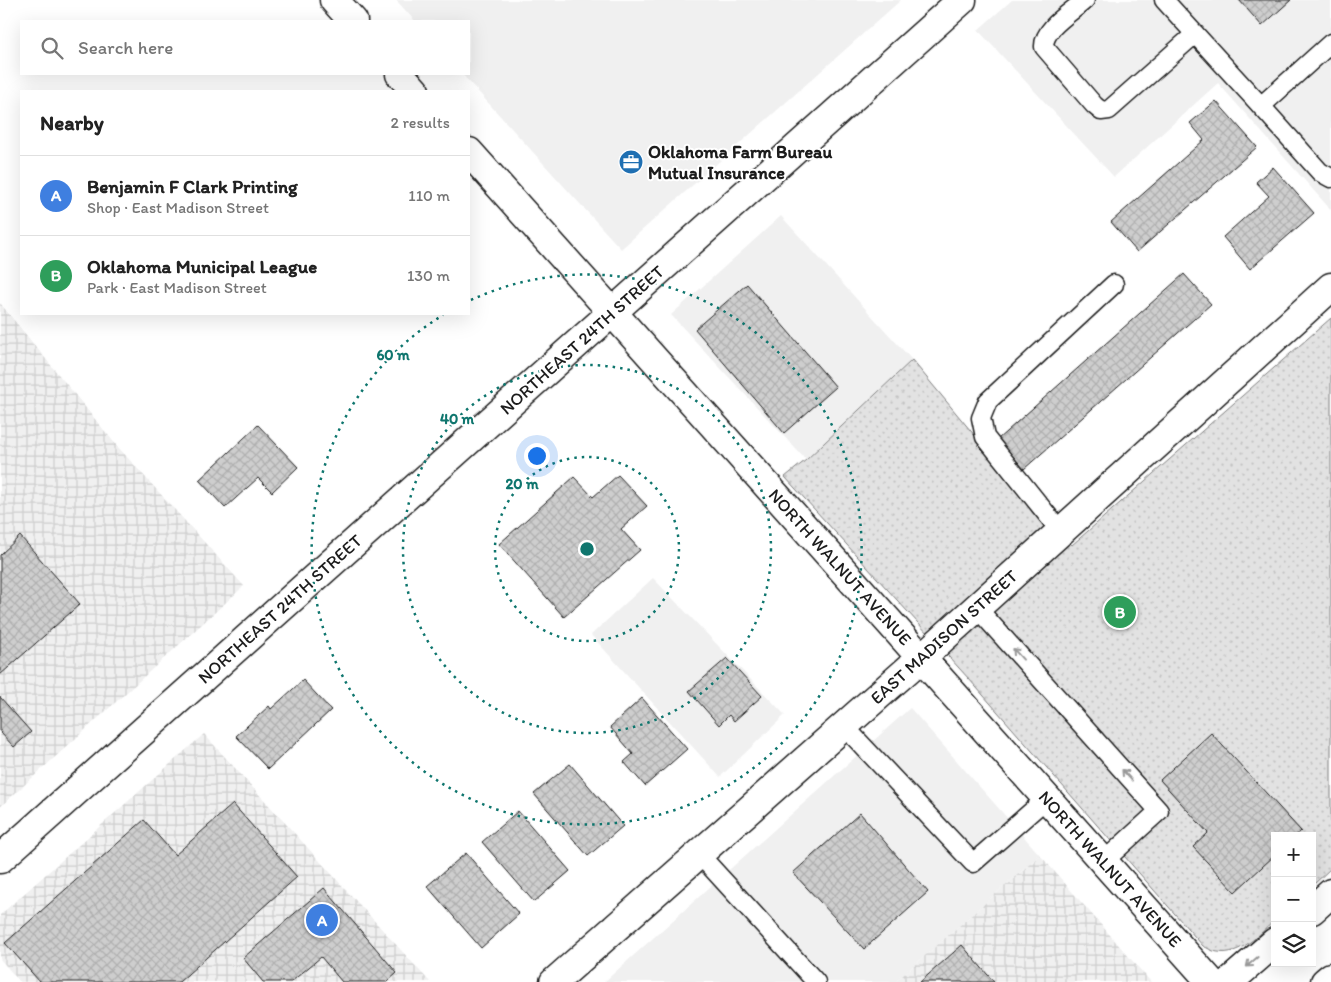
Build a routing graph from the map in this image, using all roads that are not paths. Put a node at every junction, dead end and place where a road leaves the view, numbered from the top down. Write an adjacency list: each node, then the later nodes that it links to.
1 (334, 0): 5 (street)
2 (1085, 0): 6 (lane)
3 (1164, 0): 6 (lane)
4 (954, 3): 15 (street, NORTHEAST 24TH STREET)
5 (352, 20)
6 (1195, 34): 10 (lane)
7 (1331, 43): 10 (lane)
8 (401, 75): 9 (street)
9 (414, 90)
10 (1261, 106): 12 (lane)
11 (470, 153): 15 (street, NORTH WALNUT AVENUE)
12 (1331, 178)
13 (1114, 284): 16 (lane)
14 (1331, 287): 16 (street, EAST MADISON STREET)
15 (612, 313): 18 (street, NORTH WALNUT AVENUE); 22 (street, NORTHEAST 24TH STREET)
16 (1061, 532): 17 (street, EAST MADISON STREET)
17 (977, 608): 18 (street, EAST MADISON STREET); 23 (lane, one-way to 17)
18 (921, 658): 19 (street, EAST MADISON STREET); 20 (street, NORTH WALNUT AVENUE)
19 (844, 726): 20 (lane); 21 (street, EAST MADISON STREET)
20 (1046, 798): 23 (street, NORTH WALNUT AVENUE)
21 (699, 854): 28 (street, EAST MADISON STREET); 29 (lane)
22 (0, 859)
23 (1103, 862): 30 (street, NORTH WALNUT AVENUE)
24 (1331, 893): 25 (street)
25 (1316, 906)
26 (1271, 945): 31 (street, one-way to 31)
27 (1331, 977): 32 (street)
28 (554, 982)
29 (816, 982)
30 (1211, 982)
31 (1229, 982)
32 (1325, 982)

